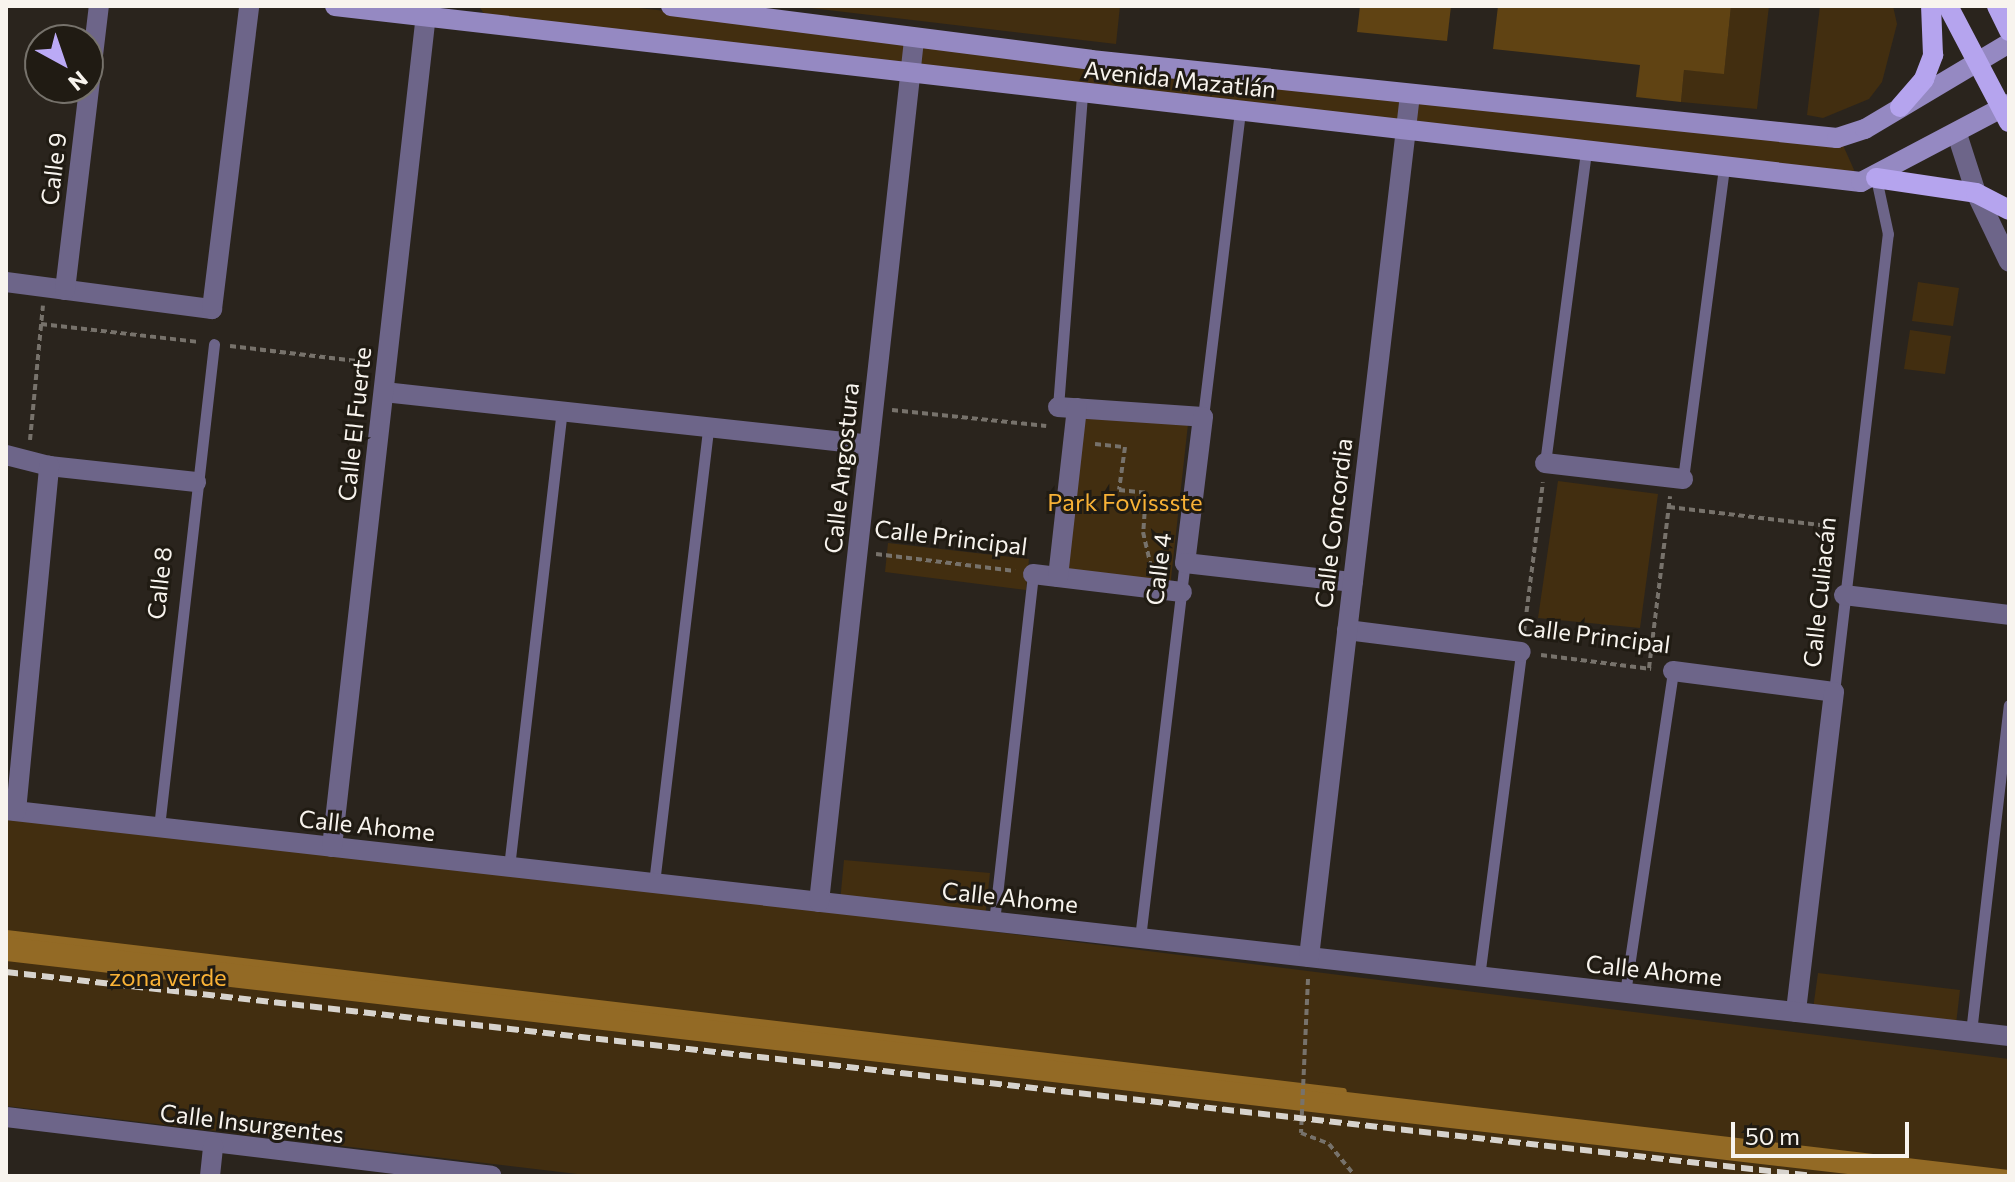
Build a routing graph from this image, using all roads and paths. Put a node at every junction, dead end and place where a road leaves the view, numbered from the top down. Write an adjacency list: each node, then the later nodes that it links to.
1 (99, 6): 28 (street, Calle 9)
2 (249, 6): 28 (street)
3 (335, 6): 8 (street, Avenida Mazatlán)
4 (671, 6): 10 (street, Avenida Mazatlán)
5 (1931, 6): 16 (main road)
6 (1948, 6): 12 (main road)
7 (1997, 6): 9 (main road)
8 (427, 12): 13 (street, Avenida Mazatlán); 30 (street, Calle El Fuerte)
9 (2009, 31)
10 (914, 40): 13 (street, Calle Angostura); 15 (street, Avenida Mazatlán)
11 (2009, 43): 12 (street, Avenida Mazatlán)
12 (1976, 62): 16 (street, Avenida Mazatlán); 18 (main road)
13 (911, 72): 14 (street, Avenida Mazatlán); 32 (street, Calle Angostura)
14 (1082, 94): 17 (street, Avenida Mazatlán); 31 (lane)
15 (1410, 94): 16 (street, Avenida Mazatlán); 19 (street, Calle Concordia)
16 (1900, 107)
17 (1240, 111): 19 (street, Avenida Mazatlán); 34 (lane, Calle 4)
18 (2006, 111): 20 (street)
19 (1405, 131): 21 (street, Avenida Mazatlán); 50 (street, Calle Concordia)
20 (1957, 134): 23 (street); 24 (street)
21 (1586, 153): 22 (street, Avenida Mazatlán); 40 (lane)
22 (1724, 168): 23 (street, Avenida Mazatlán); 42 (lane)
23 (1876, 178): 24 (main road); 45 (lane, Calle Culiacán)
24 (1976, 193): 25 (main road); 26 (street)
25 (2009, 210)
26 (2009, 262)
27 (6, 282): 28 (street)
28 (55, 289): 39 (path)
29 (214, 344): 43 (lane, Calle 8)
30 (384, 392): 33 (street); 63 (street, Calle El Fuerte)
31 (1068, 407): 34 (street); 36 (street)
32 (874, 408): 36 (path); 37 (street, Calle Angostura)
33 (562, 411): 35 (street); 64 (lane)
34 (1203, 417): 47 (street, Calle 4)
35 (708, 429): 37 (street); 65 (lane)
36 (1075, 429): 49 (street); 51 (path)
37 (869, 445): 46 (street, Calle Angostura)
38 (6, 455): 39 (street)
39 (28, 457): 41 (street)
40 (1545, 463): 42 (street); 56 (path)
41 (49, 466): 43 (street); 61 (street)
42 (1678, 479): 44 (path)
43 (196, 482): 62 (lane, Calle 8)
44 (1669, 507): 45 (path); 57 (path)
45 (1852, 529): 53 (lane, Calle Culiacán)
46 (858, 552): 48 (path, Calle Principal); 66 (street, Calle Angostura)
47 (1185, 563): 50 (street); 52 (lane, Calle 4)
48 (1033, 574): 49 (street, Calle Principal); 67 (lane)
49 (1058, 577): 51 (street, Calle Principal)
50 (1353, 582): 55 (street, Calle Concordia)
51 (1149, 588): 52 (street, Calle Principal)
52 (1182, 592): 68 (lane, Calle 4)
53 (1844, 595): 54 (street); 59 (lane, Calle Culiacán)
54 (2009, 615)
55 (1347, 630): 56 (street, Calle Principal); 69 (street, Calle Concordia)
56 (1521, 652): 57 (path, Calle Principal); 70 (lane)
57 (1649, 668): 58 (path, Calle Principal)
58 (1673, 671): 59 (street, Calle Principal); 71 (lane)
59 (1834, 692): 72 (street, Calle Culiacán)
60 (2009, 705): 73 (lane)
61 (11, 811): 62 (street, Calle Ahome)
62 (159, 827): 63 (street, Calle Ahome)
63 (332, 847): 64 (street, Calle Ahome)
64 (509, 867): 65 (street, Calle Ahome)
65 (654, 883): 66 (street, Calle Ahome)
66 (819, 902): 67 (street, Calle Ahome)
67 (994, 922): 68 (street, Calle Ahome)
68 (1140, 938): 69 (street, Calle Ahome)
69 (1309, 957): 70 (street, Calle Ahome); 79 (path)
70 (1479, 977): 71 (street, Calle Ahome)
71 (1625, 993): 72 (street, Calle Ahome)
72 (1796, 1012): 73 (street, Calle Ahome)
73 (1971, 1032): 74 (street, Calle Ahome)
74 (2009, 1036)
75 (6, 1117): 76 (street, Calle Insurgentes)
76 (213, 1146): 77 (street); 78 (street, Calle Insurgentes)
77 (210, 1176)
78 (491, 1176)
79 (1355, 1176)

